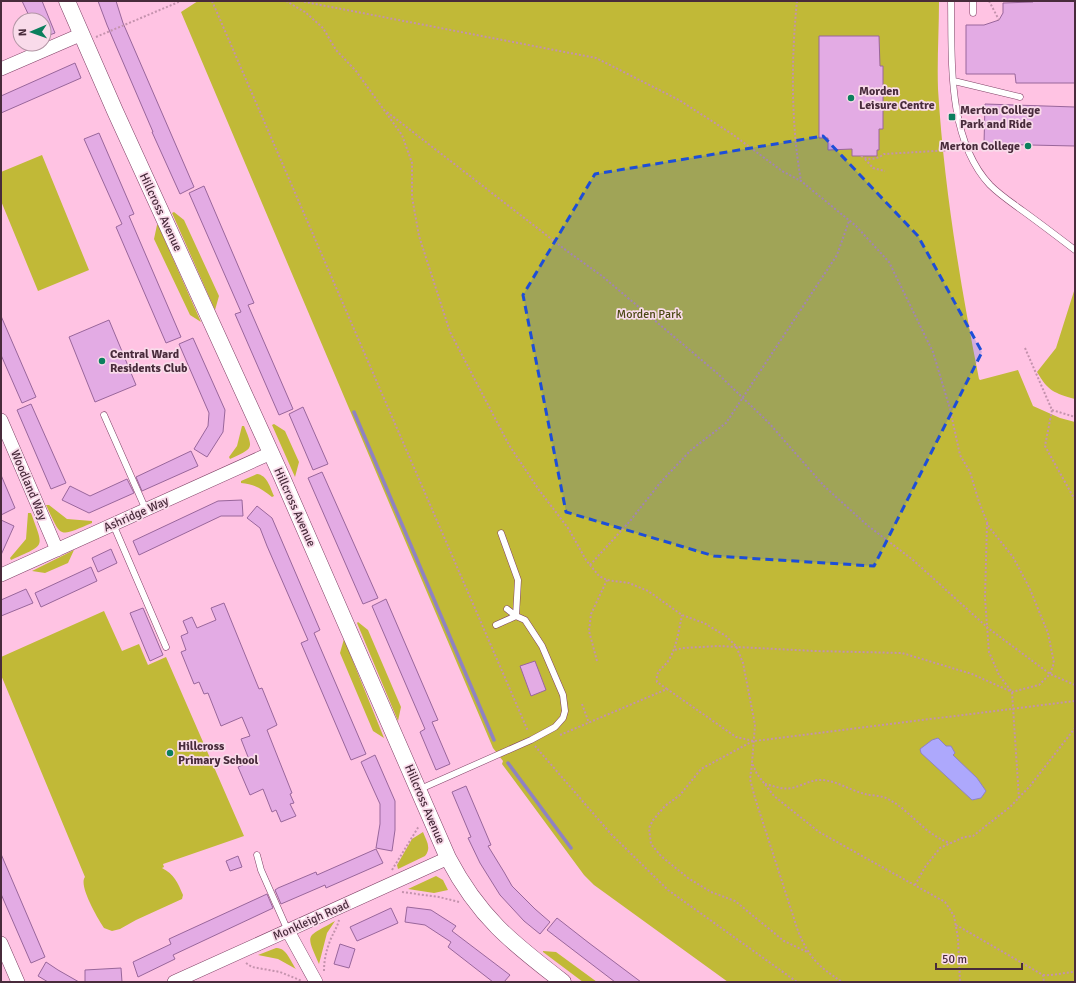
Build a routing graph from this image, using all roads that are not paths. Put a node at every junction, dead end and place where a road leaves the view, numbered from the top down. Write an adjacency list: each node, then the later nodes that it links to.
1 (67, 1): 5 (street, Hillcross Avenue)
2 (951, 1): 7 (lane)
3 (973, 1): 4 (lane)
4 (973, 13)
5 (83, 37): 6 (street); 12 (street, Hillcross Avenue)
6 (1, 69)
7 (954, 81): 8 (lane); 9 (lane)
8 (1020, 97)
9 (1075, 250)
10 (104, 415): 13 (lane)
11 (1, 420): 16 (street, Woodland Way)
12 (271, 453): 13 (street, Ashridge Way); 22 (street, Hillcross Avenue)
13 (146, 510): 14 (street, Ashridge Way)
14 (113, 524): 16 (street, Ashridge Way); 21 (lane)
15 (501, 533): 19 (lane)
16 (57, 550): 17 (street, Ashridge Way)
17 (1, 575)
18 (507, 609): 19 (lane)
19 (516, 616): 20 (lane); 22 (lane)
20 (496, 625)
21 (166, 647)
22 (418, 790): 24 (street, Hillcross Avenue)
23 (257, 855): 25 (lane)
24 (448, 858): 25 (street, Monkleigh Road); 30 (street, Hillcross Avenue)
25 (288, 931): 27 (street); 29 (street, Monkleigh Road)
26 (1, 943): 28 (street)
27 (320, 978)
28 (18, 982)
29 (174, 982)
30 (564, 982)

